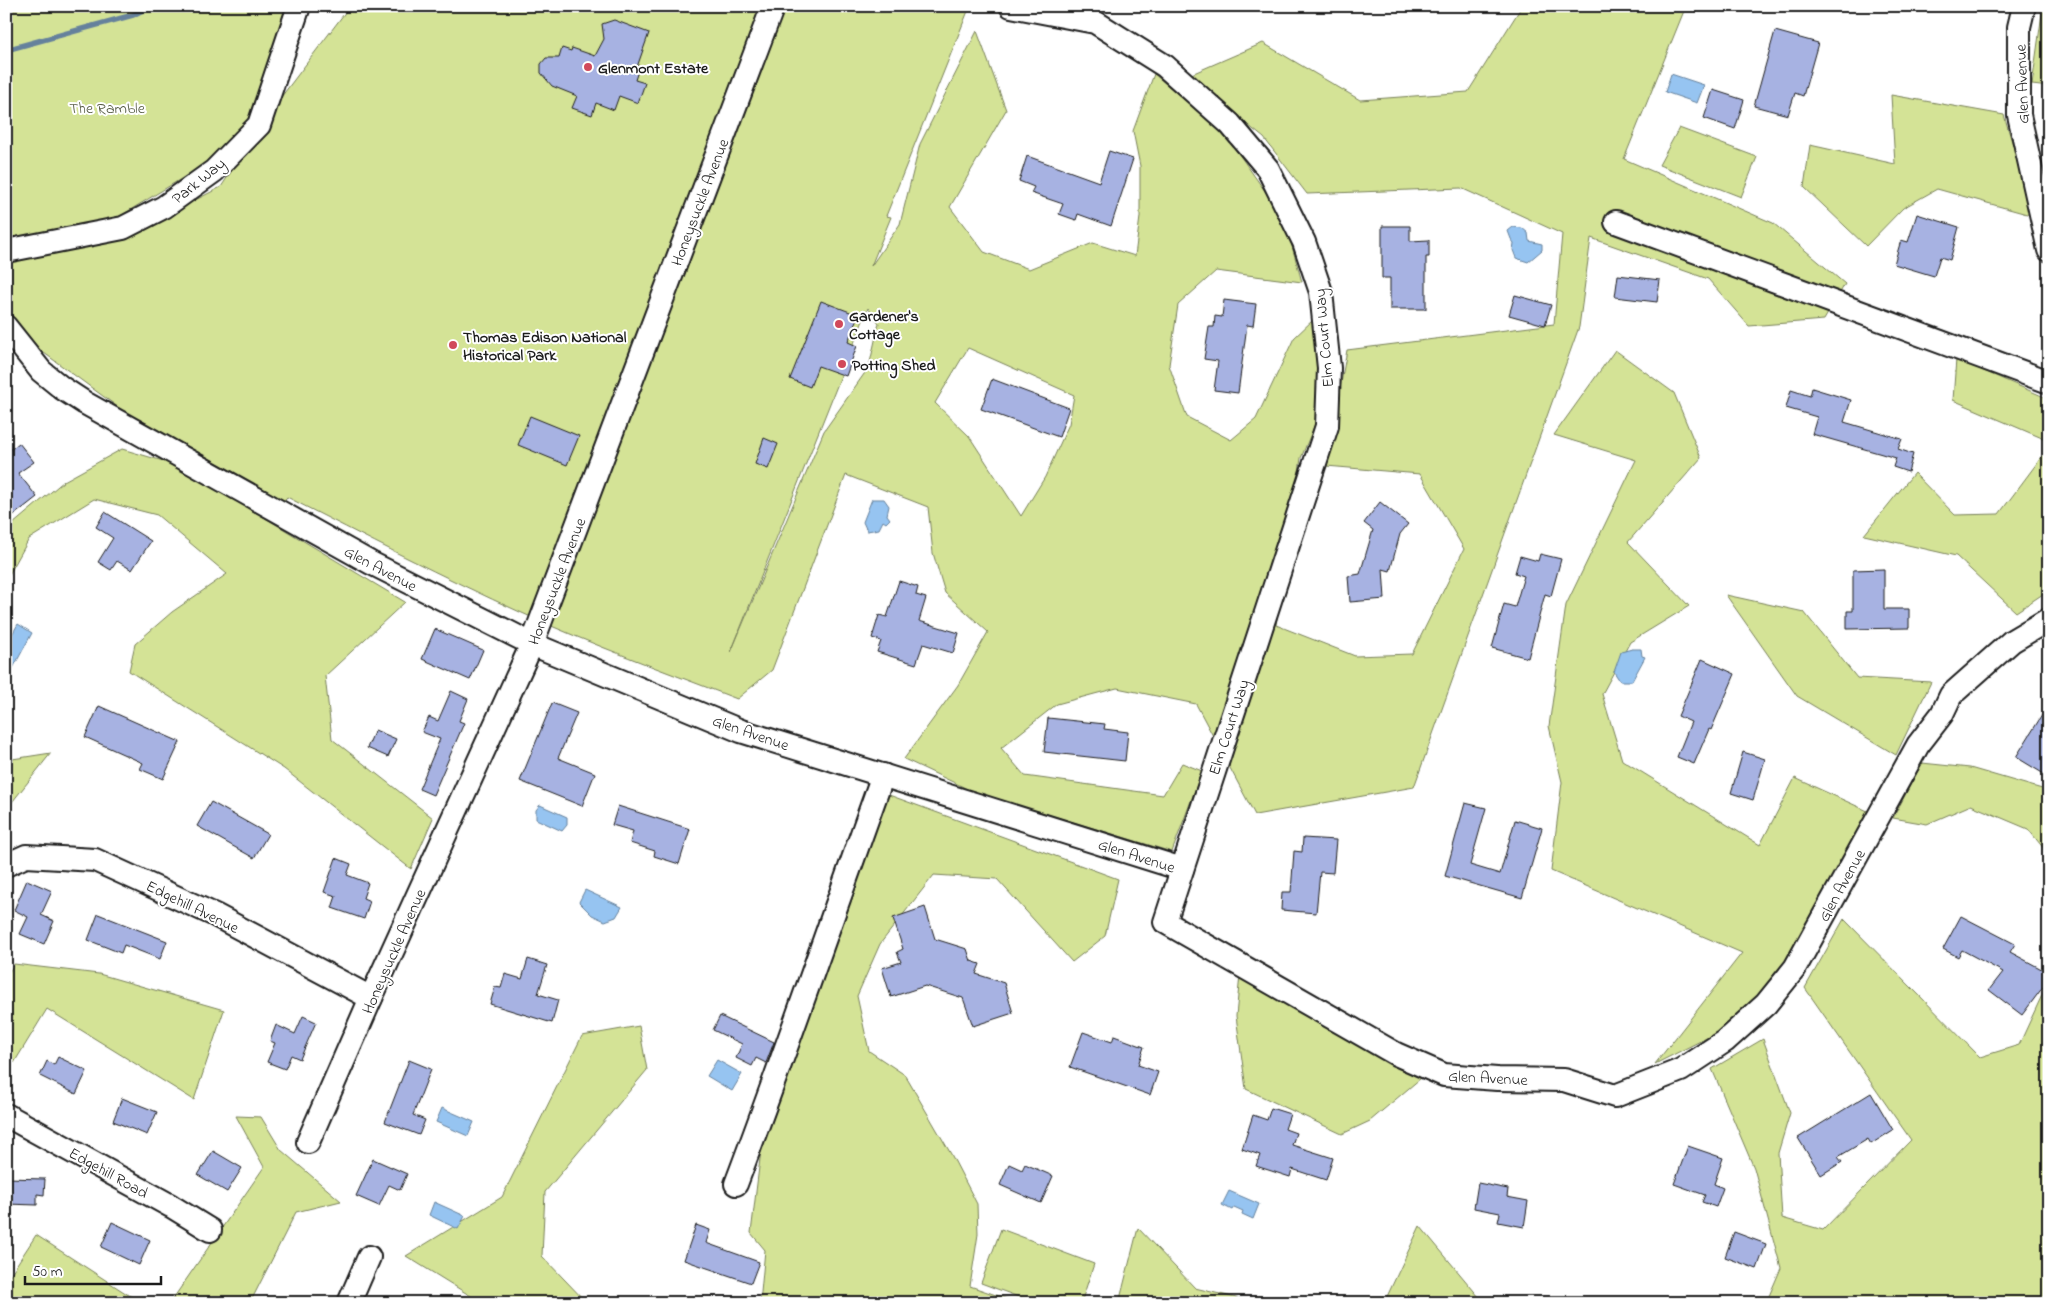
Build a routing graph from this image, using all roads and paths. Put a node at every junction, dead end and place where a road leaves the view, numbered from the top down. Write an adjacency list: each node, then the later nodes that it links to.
1 (299, 6): 7 (street, Park Way)
2 (773, 6): 11 (street, Honeysuckle Avenue)
3 (1011, 6): 14 (street, Elm Court Way)
4 (2024, 6): 6 (street, Glen Avenue)
5 (1616, 222): 9 (street)
6 (2049, 250)
7 (6, 251)
8 (6, 327): 11 (street, Glen Avenue)
9 (2049, 382)
10 (2049, 618): 14 (street, Glen Avenue)
11 (532, 644): 12 (street, Glen Avenue); 15 (street, Honeysuckle Avenue)
12 (883, 775): 14 (street, Glen Avenue); 18 (street)
13 (6, 866): 15 (street, Edgehill Avenue)
14 (1182, 869)
15 (371, 998): 17 (street, Honeysuckle Avenue)
16 (6, 1115): 19 (street, Edgehill Road)
17 (308, 1142)
18 (736, 1184)
19 (210, 1230)
20 (369, 1257): 21 (street)
21 (349, 1303)

